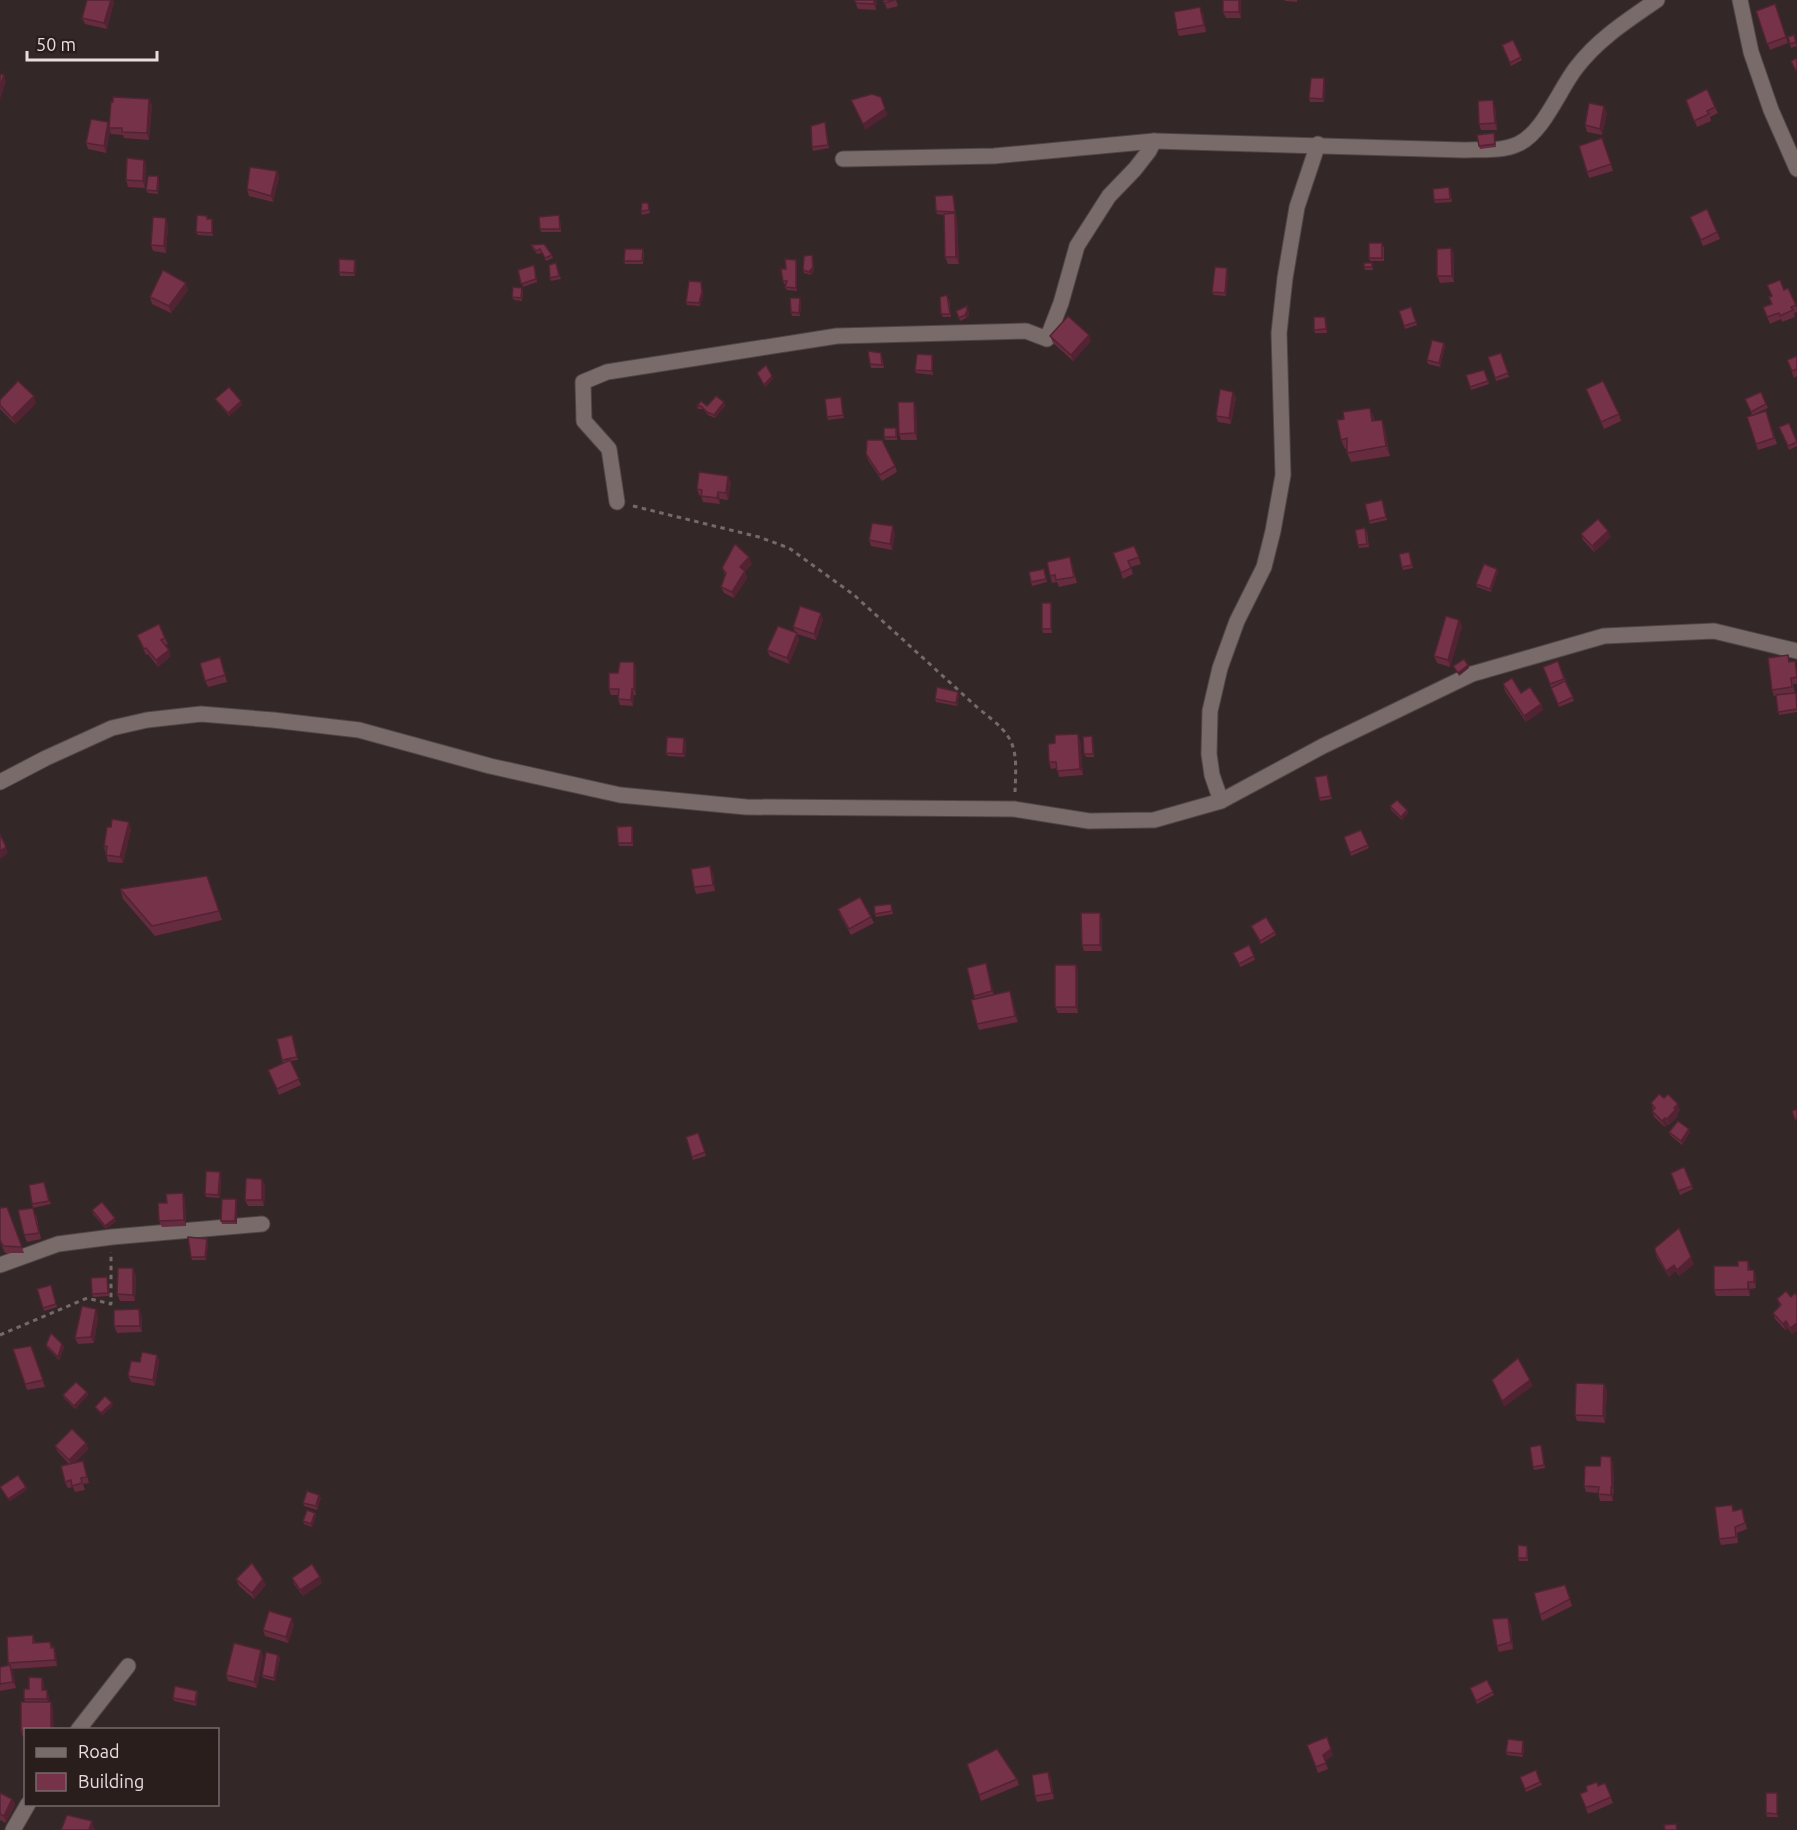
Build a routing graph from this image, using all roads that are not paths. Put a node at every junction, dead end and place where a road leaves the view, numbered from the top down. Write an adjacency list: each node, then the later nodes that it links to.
1 (1657, 0): 4 (street)
2 (1740, 0): 6 (street)
3 (1154, 141): 4 (street); 5 (street); 7 (street)
4 (1318, 144): 10 (street)
5 (843, 159)
6 (1797, 169)
7 (617, 502)
8 (1797, 651): 10 (street)
9 (0, 782): 10 (street)
10 (1221, 801)
11 (262, 1224): 12 (street)
12 (0, 1265)
13 (128, 1666): 14 (street)
14 (80, 1728)
15 (27, 1806): 16 (street)
16 (13, 1830)

